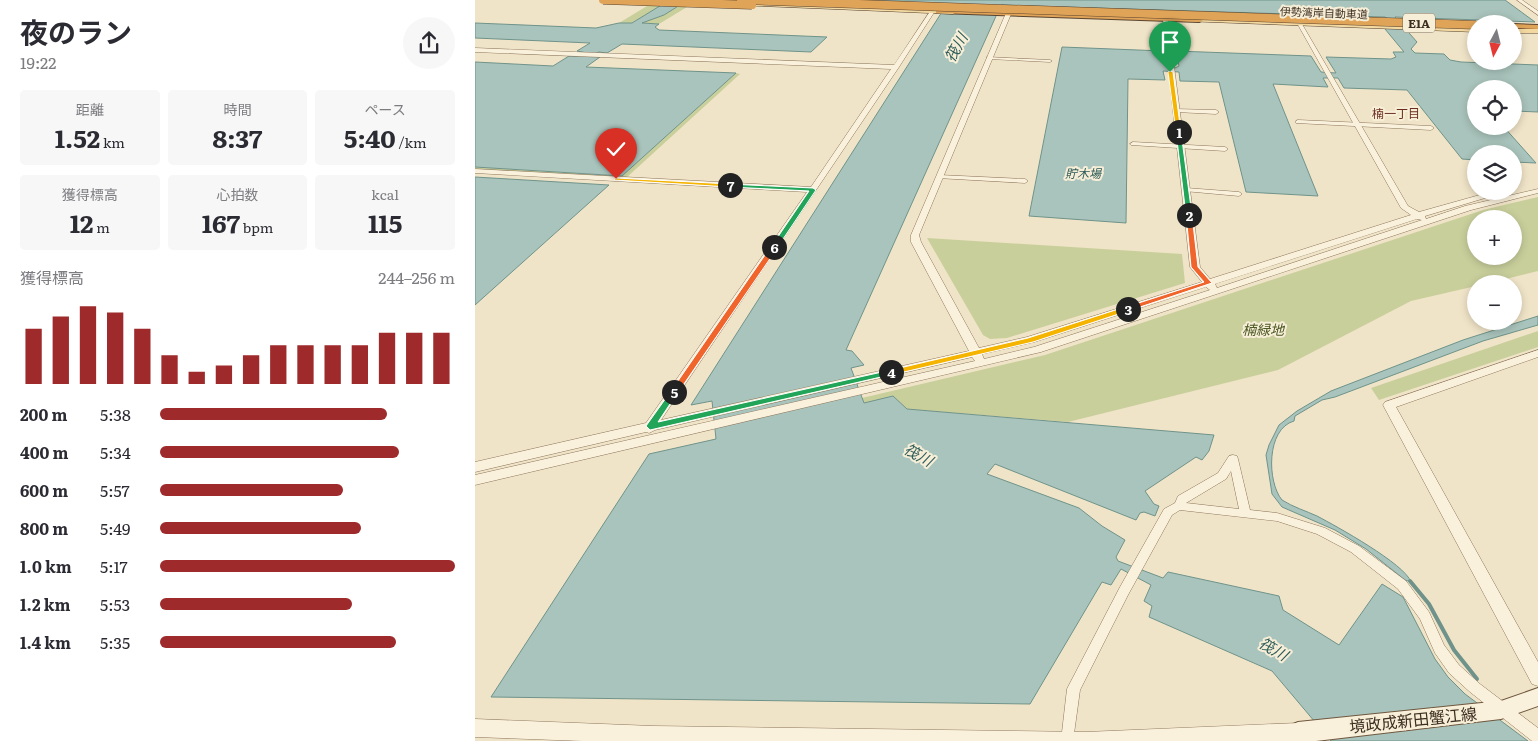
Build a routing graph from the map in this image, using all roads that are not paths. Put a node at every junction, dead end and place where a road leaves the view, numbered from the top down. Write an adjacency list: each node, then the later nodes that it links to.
1 (603, 0): 9 (highway, bridge)
2 (626, 0): 7 (main road)
3 (714, 0): 8 (main road)
4 (741, 0): 12 (highway, 伊勢湾岸自動車道 / E1A, bridge)
5 (787, 0): 12 (highway, bridge)
6 (1519, 0): 11 (street)
7 (661, 1): 8 (main road, bridge); 9 (highway, 伊勢湾岸自動車道 / E1A, bridge)
8 (934, 9): 10 (main road); 24 (street)
9 (914, 10): 16 (highway, 伊勢湾岸自動車道 / E1A, bridge)
10 (1009, 12): 13 (main road); 15 (main road); 22 (street)
11 (1538, 13)
12 (1153, 16): 17 (highway, 伊勢湾岸自動車道 / E1A, bridge)
13 (1165, 20): 14 (main road); 25 (street)
14 (1299, 24): 15 (main road); 28 (street)
15 (1381, 24): 18 (main road)
16 (1467, 27)
17 (1467, 27)
18 (1467, 27)
19 (1523, 28): 20 (highway)
20 (1538, 29)
21 (475, 50): 24 (street)
22 (989, 58): 23 (street); 34 (street)
23 (1050, 61)
24 (896, 67): 38 (street)
25 (1176, 110): 26 (street); 31 (street)
26 (1216, 112)
27 (1299, 122): 28 (street)
28 (1359, 125): 29 (street); 43 (street)
29 (1431, 128)
30 (1133, 144): 31 (street)
31 (1181, 146): 32 (street); 39 (street)
32 (1225, 149)
33 (475, 171): 38 (street)
34 (939, 177): 35 (street); 47 (street)
35 (1025, 181)
36 (1538, 184): 37 (street)
37 (1522, 187)
38 (813, 190): 51 (street)
39 (1186, 190): 41 (street); 45 (street)
40 (1538, 191): 44 (street)
41 (1239, 194)
42 (1472, 200): 43 (street)
43 (1417, 216): 44 (street); 45 (street)
44 (1427, 221): 46 (street)
45 (1209, 283): 46 (street); 47 (street)
46 (1216, 291): 49 (street)
47 (976, 353): 49 (street); 50 (street)
48 (1538, 353): 57 (street)
49 (981, 362): 50 (street)
50 (883, 380): 51 (street); 51 (street)
51 (653, 432): 52 (street); 53 (street)
52 (475, 467)
53 (475, 480)
54 (1179, 506): 55 (street); 55 (street); 56 (street)
55 (1245, 513): 59 (street)
56 (1124, 591): 63 (street)
57 (1538, 678)
58 (1538, 697): 59 (main road, 境政成新田蟹江線)
59 (1501, 710): 61 (main road, 境政成新田蟹江線); 62 (street)
60 (475, 728): 63 (street)
61 (1306, 734): 64 (street)
62 (1538, 737)
63 (1067, 739): 65 (street)
64 (1177, 739): 65 (street)
65 (1086, 741)

